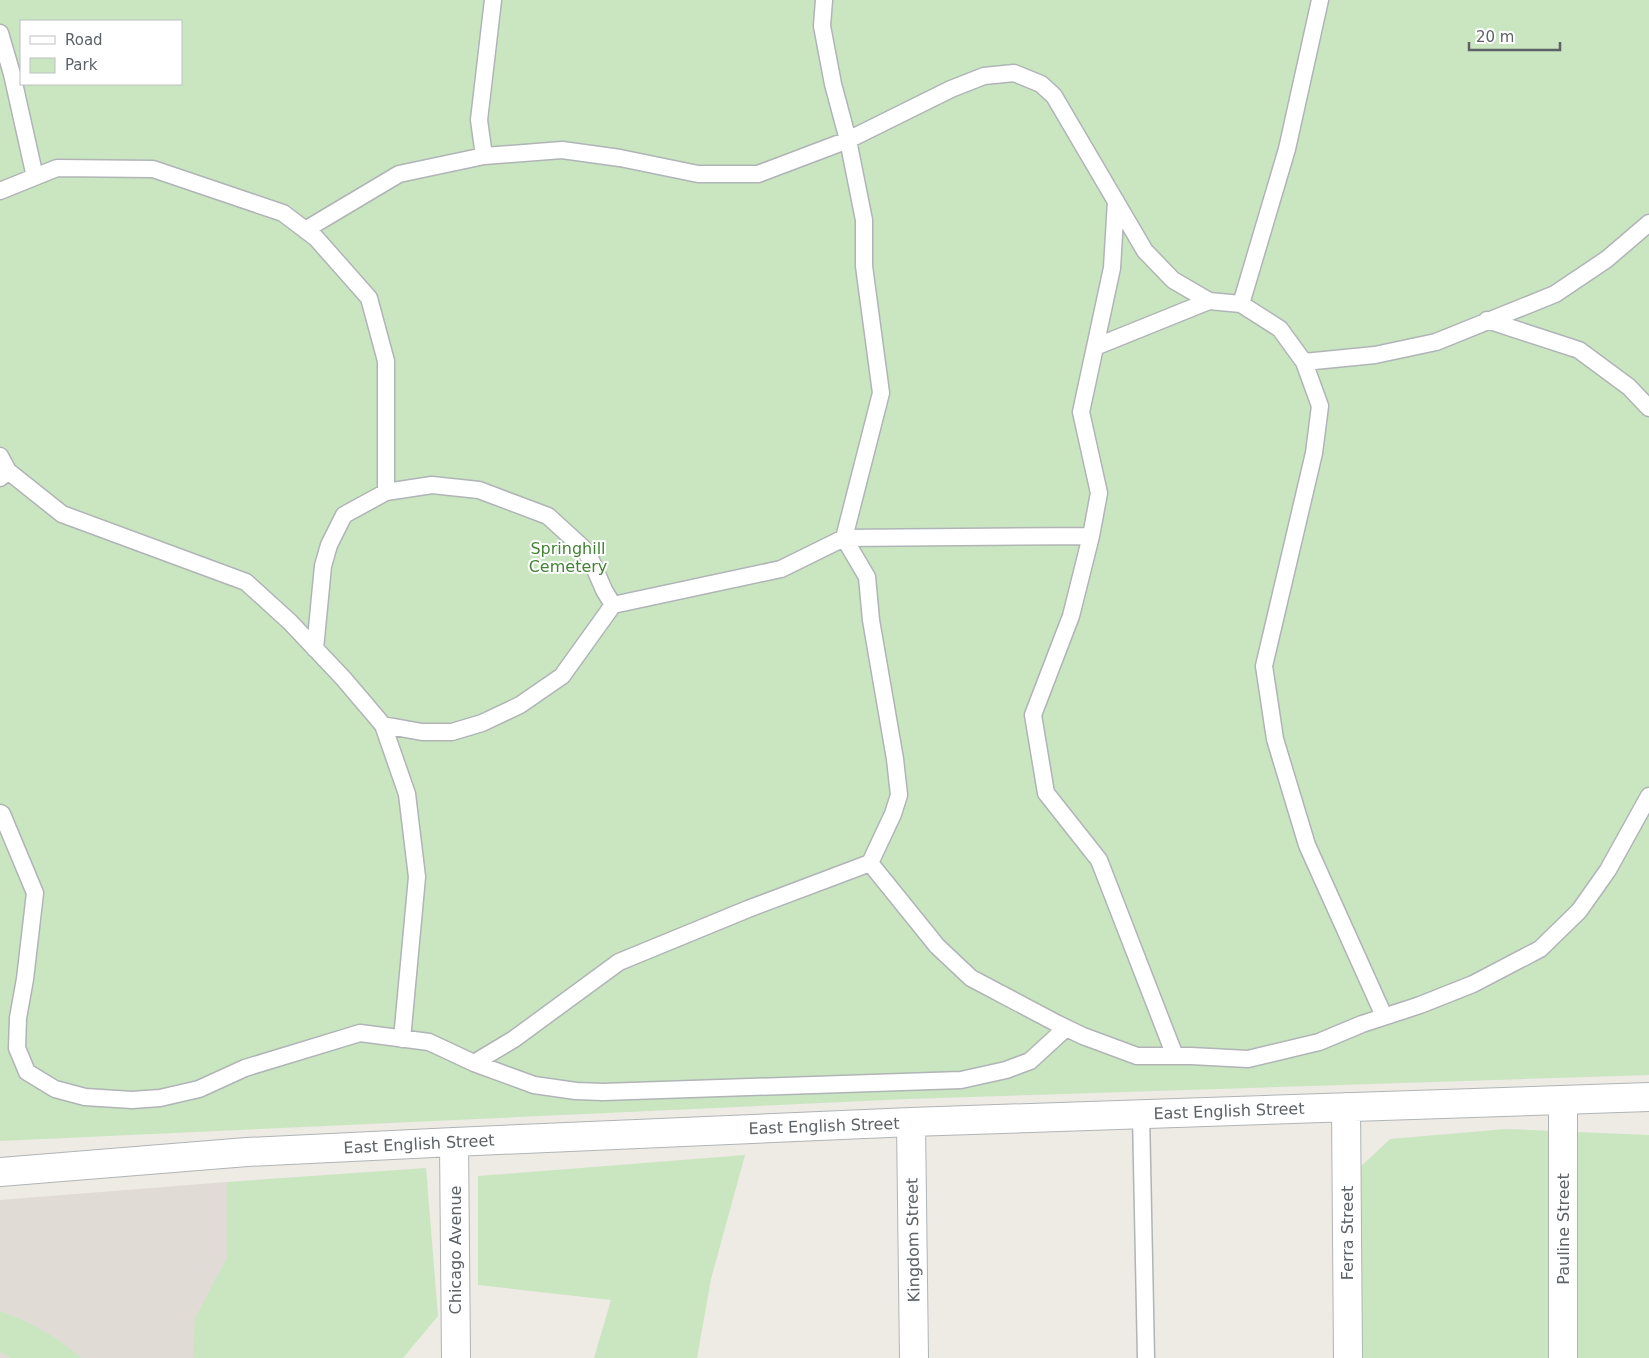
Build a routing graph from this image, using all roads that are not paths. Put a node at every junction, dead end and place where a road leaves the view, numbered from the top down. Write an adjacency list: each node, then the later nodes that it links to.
1 (493, 0): 6 (lane)
2 (824, 0): 5 (lane)
3 (1320, 0): 13 (lane)
4 (0, 33): 7 (lane)
5 (848, 140): 6 (lane); 9 (lane); 21 (lane)
6 (484, 156): 11 (lane)
7 (34, 177): 8 (lane); 11 (lane)
8 (0, 191)
9 (1116, 201): 12 (lane); 15 (lane)
10 (1649, 223): 14 (lane)
11 (305, 230): 19 (lane)
12 (1209, 301): 13 (lane); 15 (lane)
13 (1241, 304): 16 (lane)
14 (1487, 320): 16 (lane); 17 (lane)
15 (1095, 347): 20 (lane)
16 (1304, 362): 28 (lane)
17 (1649, 408)
18 (3, 468): 23 (lane)
19 (386, 492): 22 (lane); 23 (lane)
20 (1091, 536): 21 (lane); 31 (lane)
21 (844, 538): 22 (lane); 27 (lane)
22 (613, 605): 24 (lane)
23 (315, 649): 24 (lane)
24 (383, 726): 30 (lane)
25 (1649, 796): 28 (lane)
26 (0, 813): 30 (lane)
27 (870, 862): 29 (lane); 32 (lane)
28 (1384, 1016): 31 (lane)
29 (1066, 1028): 31 (lane); 32 (lane)
30 (402, 1038): 32 (lane)
31 (1175, 1056)
32 (474, 1063)
33 (1649, 1097): 34 (street, East English Street)
34 (1563, 1100): 35 (street, East English Street); 44 (street, Pauline Street)
35 (1346, 1107): 36 (street, East English Street); 43 (street, Ferra Street)
36 (1141, 1114): 37 (street, East English Street); 42 (lane)
37 (911, 1122): 38 (street, East English Street); 41 (street, Kingdom Street)
38 (454, 1142): 39 (street, East English Street); 40 (street, Chicago Avenue)
39 (0, 1172)
40 (456, 1358)
41 (914, 1358)
42 (1146, 1358)
43 (1348, 1358)
44 (1563, 1358)

